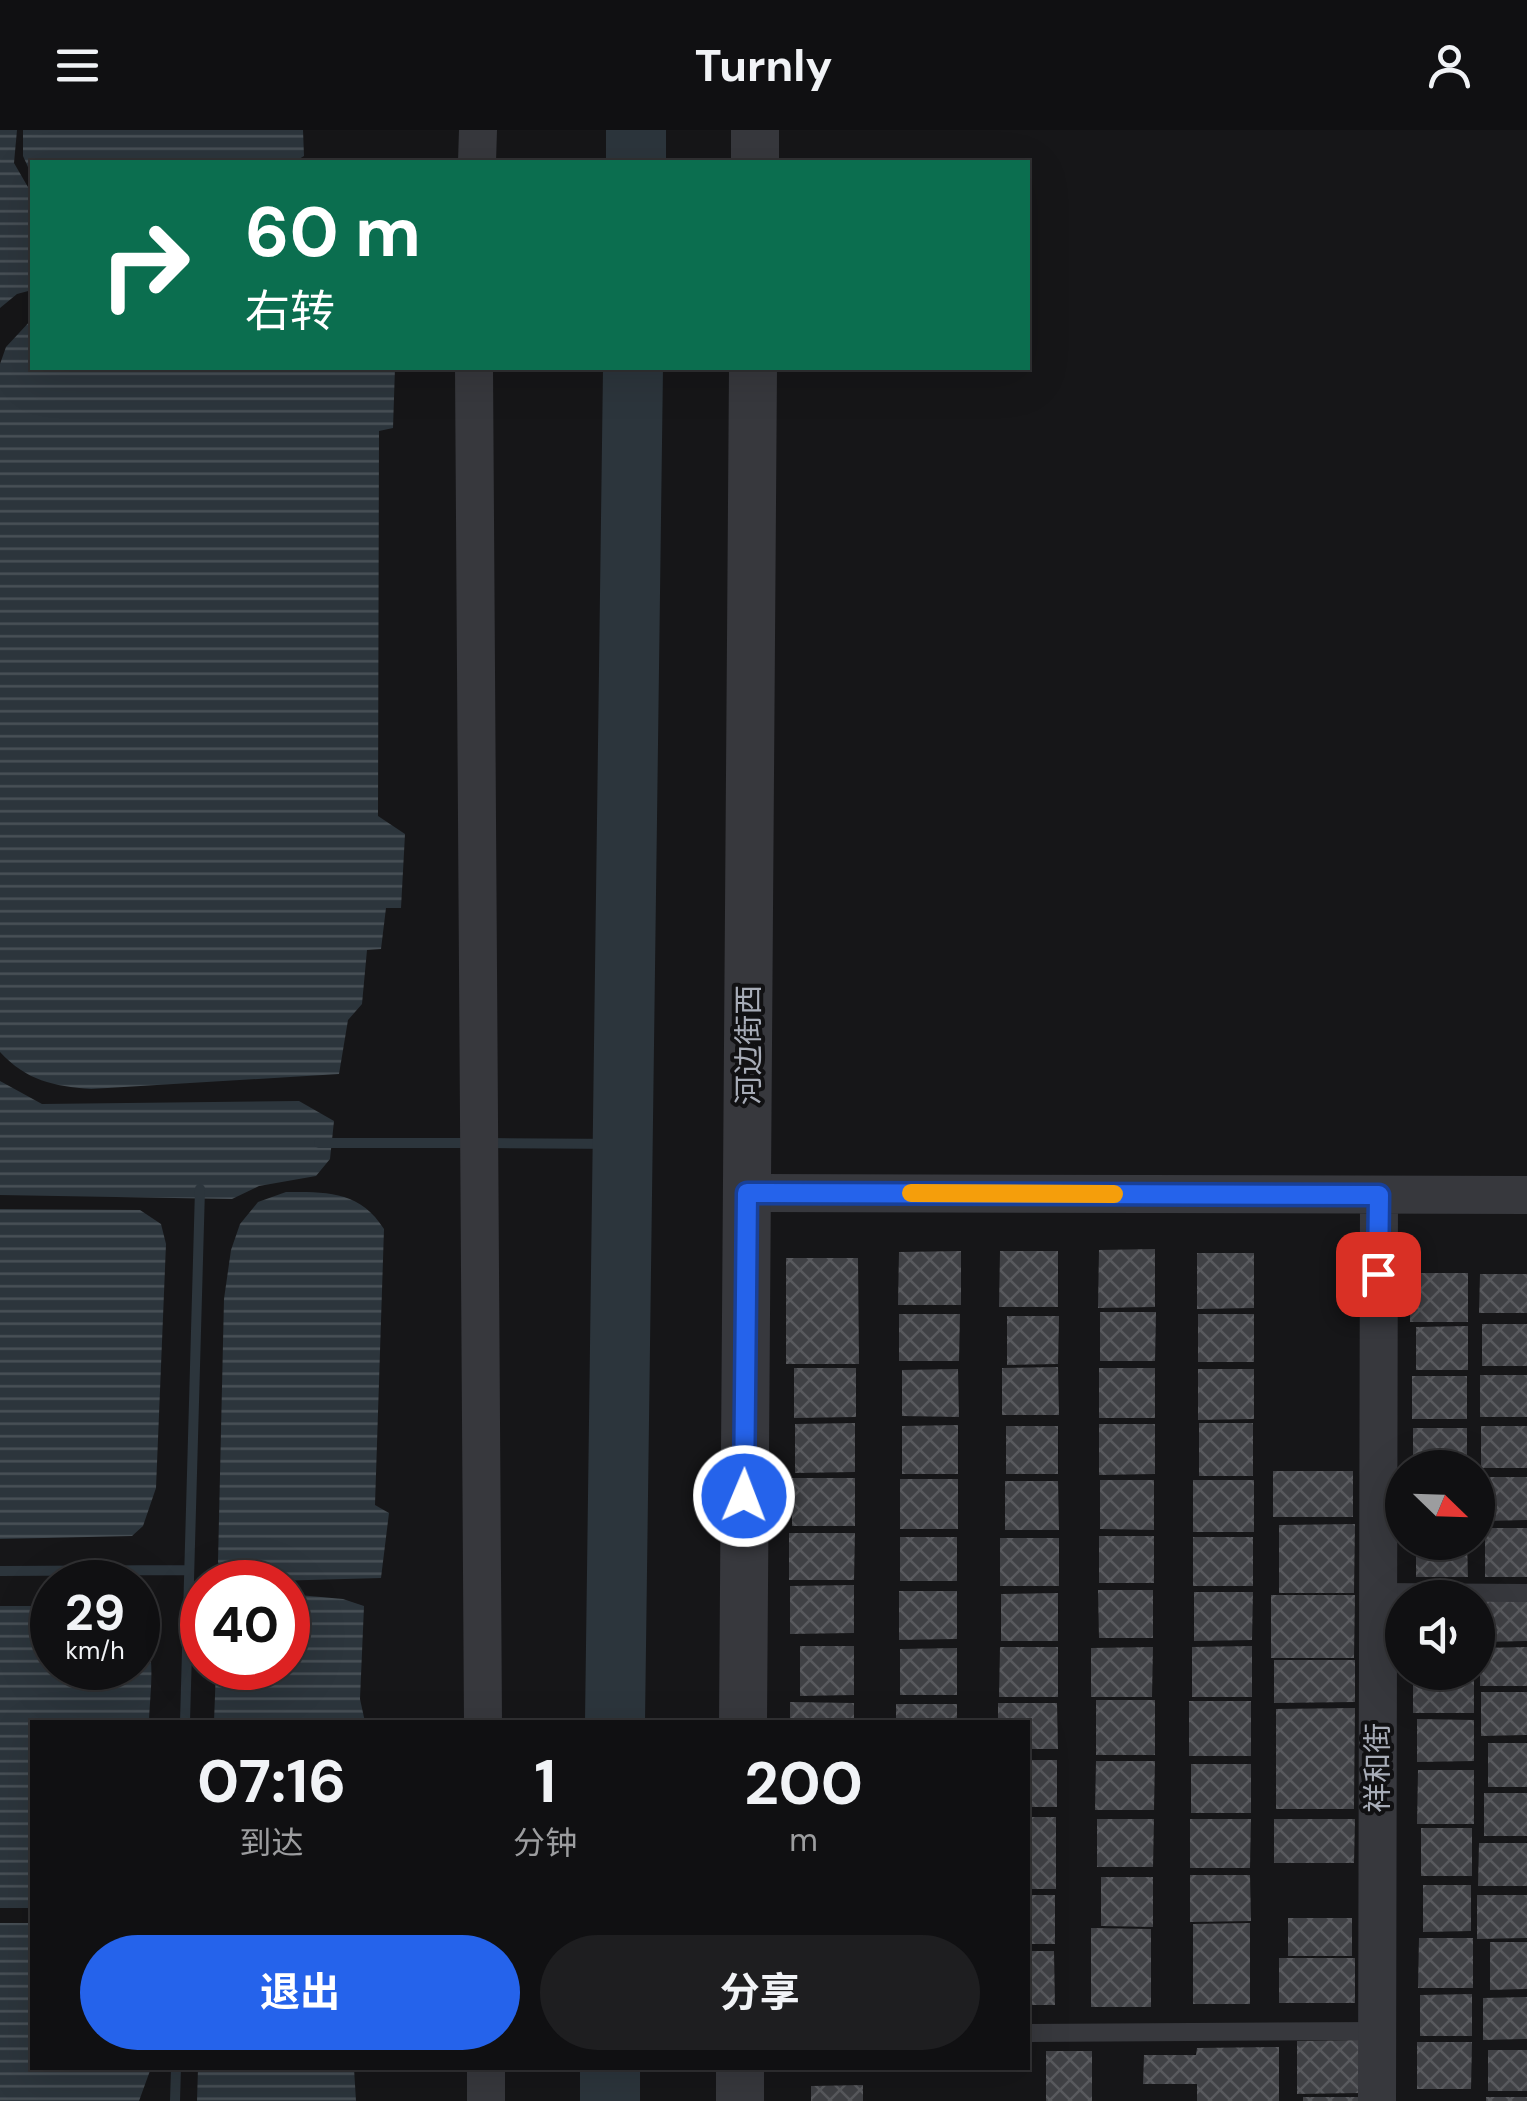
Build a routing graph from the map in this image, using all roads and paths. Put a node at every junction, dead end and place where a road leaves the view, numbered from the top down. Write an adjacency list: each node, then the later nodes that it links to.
1 (478, 130): 3 (street)
2 (755, 130): 4 (street)
3 (477, 160)
4 (755, 160)
5 (474, 370): 12 (street)
6 (753, 370): 7 (street, 河边街西)
7 (747, 1193): 8 (street); 13 (street, 河边街西)
8 (1379, 1195): 9 (street); 10 (street, 祥和街)
9 (1527, 1196)
10 (1378, 1592): 11 (lane); 14 (street, 祥和街)
11 (1527, 1593)
12 (484, 1720)
13 (743, 1720)
14 (1377, 2030): 15 (lane); 20 (street, 祥和街)
15 (1030, 2033)
16 (486, 2070): 18 (street)
17 (740, 2070): 19 (street)
18 (486, 2101)
19 (740, 2101)
20 (1377, 2101)

